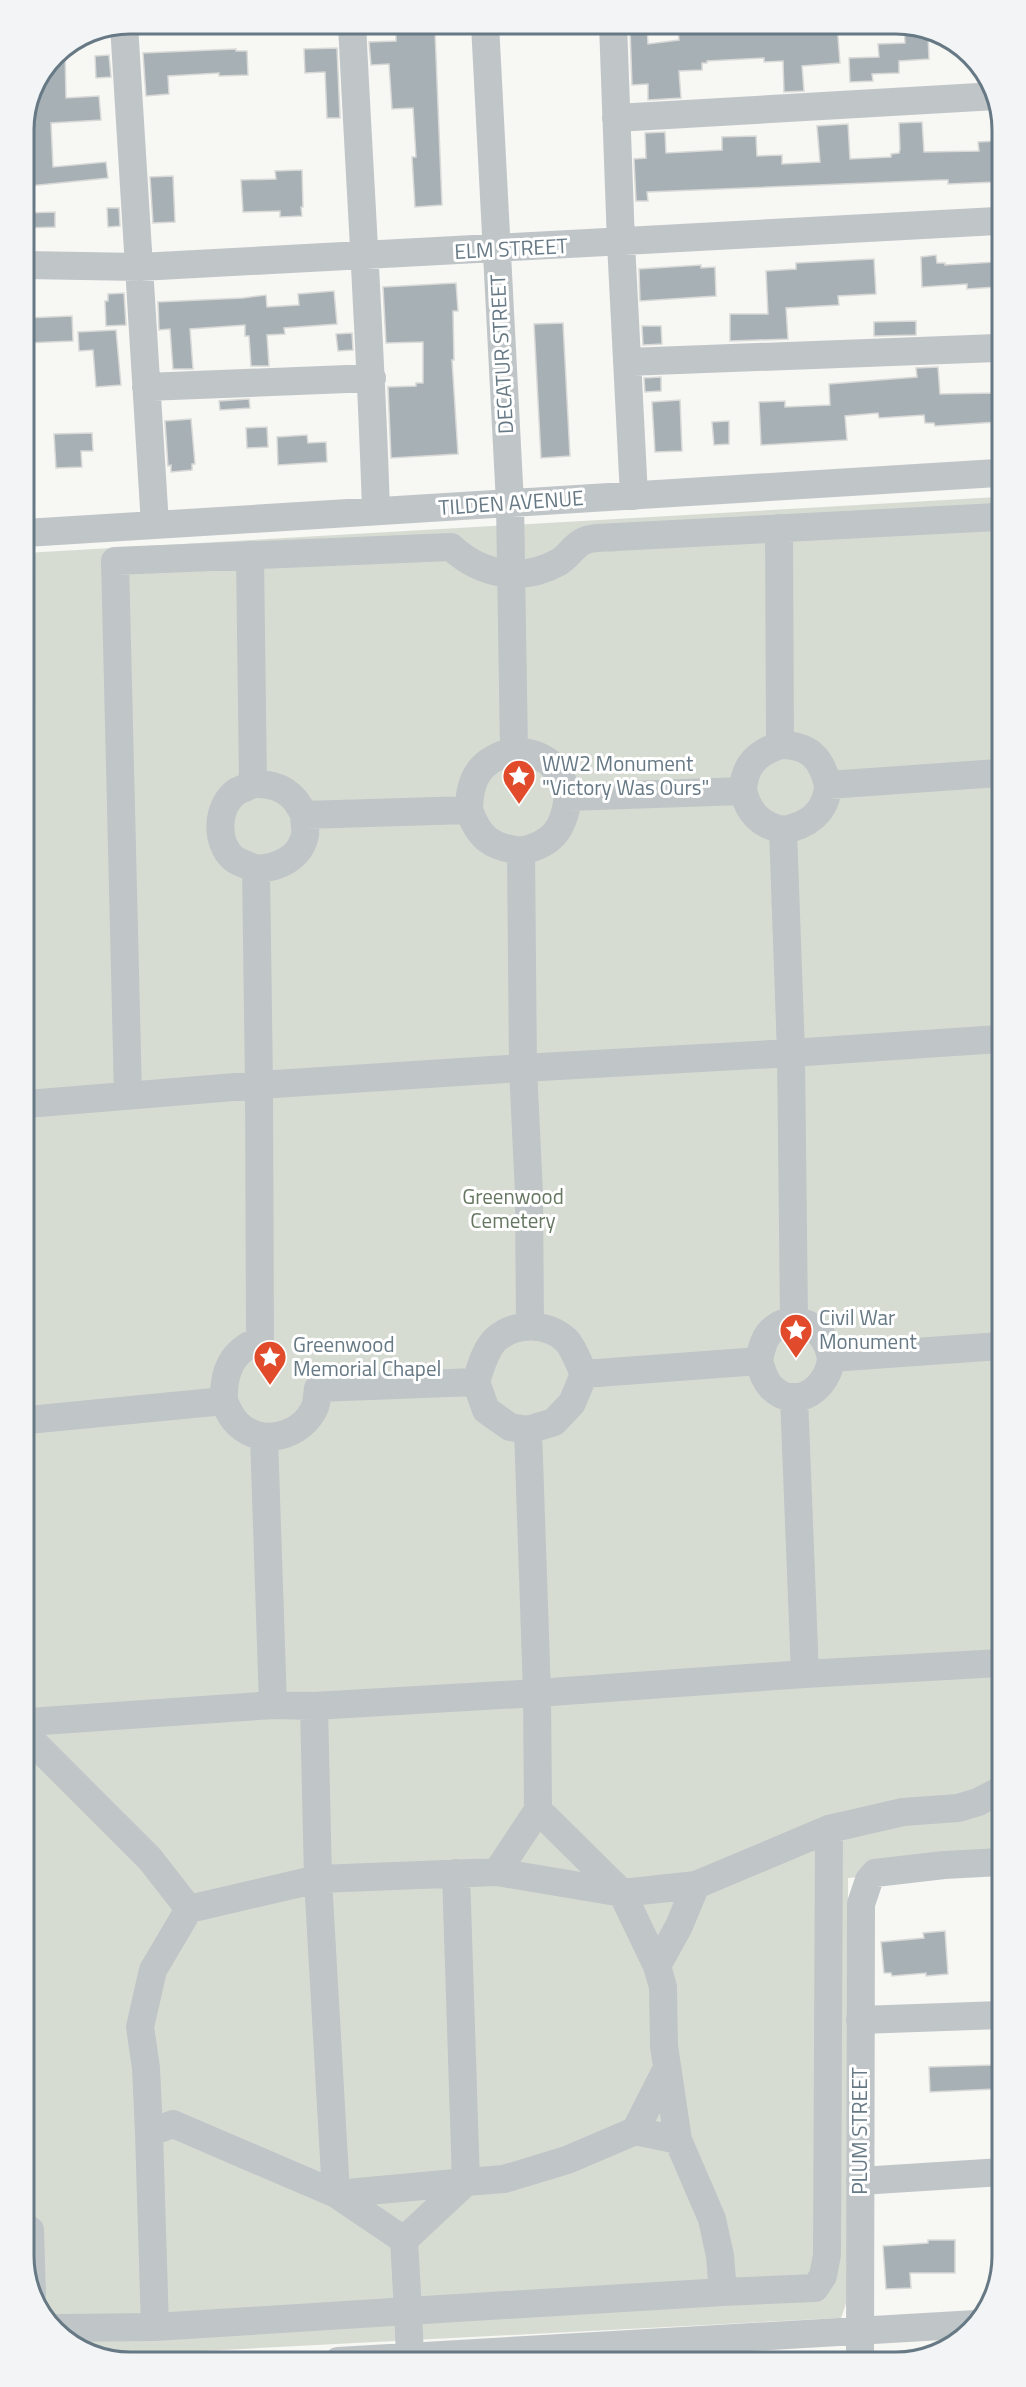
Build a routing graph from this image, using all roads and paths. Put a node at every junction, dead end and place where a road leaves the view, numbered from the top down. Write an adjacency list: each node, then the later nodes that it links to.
1 (125, 35): 12 (street)
2 (353, 35): 10 (street)
3 (485, 35): 9 (street, DECATUR STREET)
4 (613, 35): 6 (street)
5 (985, 97): 6 (street)
6 (616, 117): 8 (street)
7 (992, 221): 8 (street, ELM STREET)
8 (621, 243): 9 (street, ELM STREET); 14 (street)
9 (496, 250): 10 (street, ELM STREET); 19 (street, DECATUR STREET)
10 (364, 256): 12 (street, ELM STREET); 15 (street)
11 (35, 265): 12 (street, ELM STREET)
12 (140, 267): 16 (street)
13 (992, 348): 14 (street)
14 (627, 362): 18 (street)
15 (372, 378): 16 (street); 20 (street)
16 (146, 387): 22 (street)
17 (992, 473): 18 (street, TILDEN AVENUE)
18 (634, 496): 19 (street, TILDEN AVENUE)
19 (510, 503): 20 (street, TILDEN AVENUE); 26 (street, DECATUR STREET)
20 (376, 511): 22 (street, TILDEN AVENUE)
21 (992, 516): 23 (street)
22 (155, 525): 24 (street, TILDEN AVENUE)
23 (779, 528): 26 (street); 27 (street)
24 (35, 532)
25 (250, 555): 26 (street); 30 (street); 43 (street)
26 (512, 574): 28 (street, DECATUR STREET)
27 (780, 745): 31 (street); 32 (street)
28 (514, 751): 33 (street); 34 (street)
29 (992, 773): 31 (street)
30 (253, 784): 35 (street); 38 (street)
31 (828, 786): 36 (street)
32 (743, 791): 33 (street); 36 (street)
33 (568, 797): 37 (street)
34 (469, 810): 35 (street); 37 (street)
35 (304, 815): 38 (street)
36 (783, 830): 40 (street)
37 (521, 851): 41 (street)
38 (256, 869): 42 (street)
39 (992, 1039): 40 (street)
40 (791, 1053): 41 (street); 45 (street)
41 (523, 1068): 42 (street); 46 (street)
42 (260, 1086): 43 (street); 53 (street)
43 (128, 1095): 44 (street)
44 (35, 1103)
45 (794, 1320): 48 (street); 49 (street)
46 (530, 1326): 50 (street); 51 (street)
47 (992, 1347): 48 (street)
48 (831, 1358): 52 (street)
49 (759, 1361): 50 (street); 52 (street)
50 (584, 1374): 55 (street)
51 (476, 1382): 55 (street); 56 (street)
52 (794, 1397): 58 (street)
53 (224, 1401): 54 (street); 56 (street)
54 (35, 1419)
55 (528, 1430): 59 (street)
56 (264, 1437): 60 (street)
57 (992, 1663): 58 (street)
58 (805, 1674): 59 (street)
59 (537, 1693): 61 (street); 65 (street)
60 (273, 1705): 61 (street); 62 (street)
61 (314, 1706): 70 (street)
62 (35, 1722)
63 (35, 1744): 73 (street)
64 (992, 1795): 66 (street)
65 (538, 1810): 68 (street); 72 (street)
66 (830, 1829): 71 (street); 86 (street)
67 (992, 1862): 76 (street, PLUM STREET)
68 (498, 1872): 69 (street); 72 (street)
69 (456, 1873): 70 (street); 83 (street)
70 (318, 1879): 73 (street); 84 (street)
71 (696, 1885): 72 (street); 74 (street)
72 (622, 1893): 74 (street)
73 (189, 1909): 78 (street)
74 (657, 1966): 77 (street)
75 (992, 2015): 76 (street)
76 (860, 2020): 82 (street, PLUM STREET)
77 (666, 2070): 79 (street); 80 (street)
78 (161, 2129): 84 (street); 88 (street)
79 (634, 2131): 80 (street); 83 (street)
80 (678, 2140): 86 (street)
81 (992, 2173): 82 (street)
82 (860, 2181): 91 (street, PLUM STREET)
83 (466, 2182): 84 (street); 85 (street)
84 (336, 2194): 85 (street)
85 (404, 2240): 87 (street)
86 (723, 2292): 87 (street)
87 (408, 2311): 88 (street); 92 (street)
88 (155, 2327): 90 (street)
89 (961, 2327): 91 (street)
90 (67, 2328)
91 (860, 2344): 93 (street)
92 (418, 2352)
93 (609, 2352)

